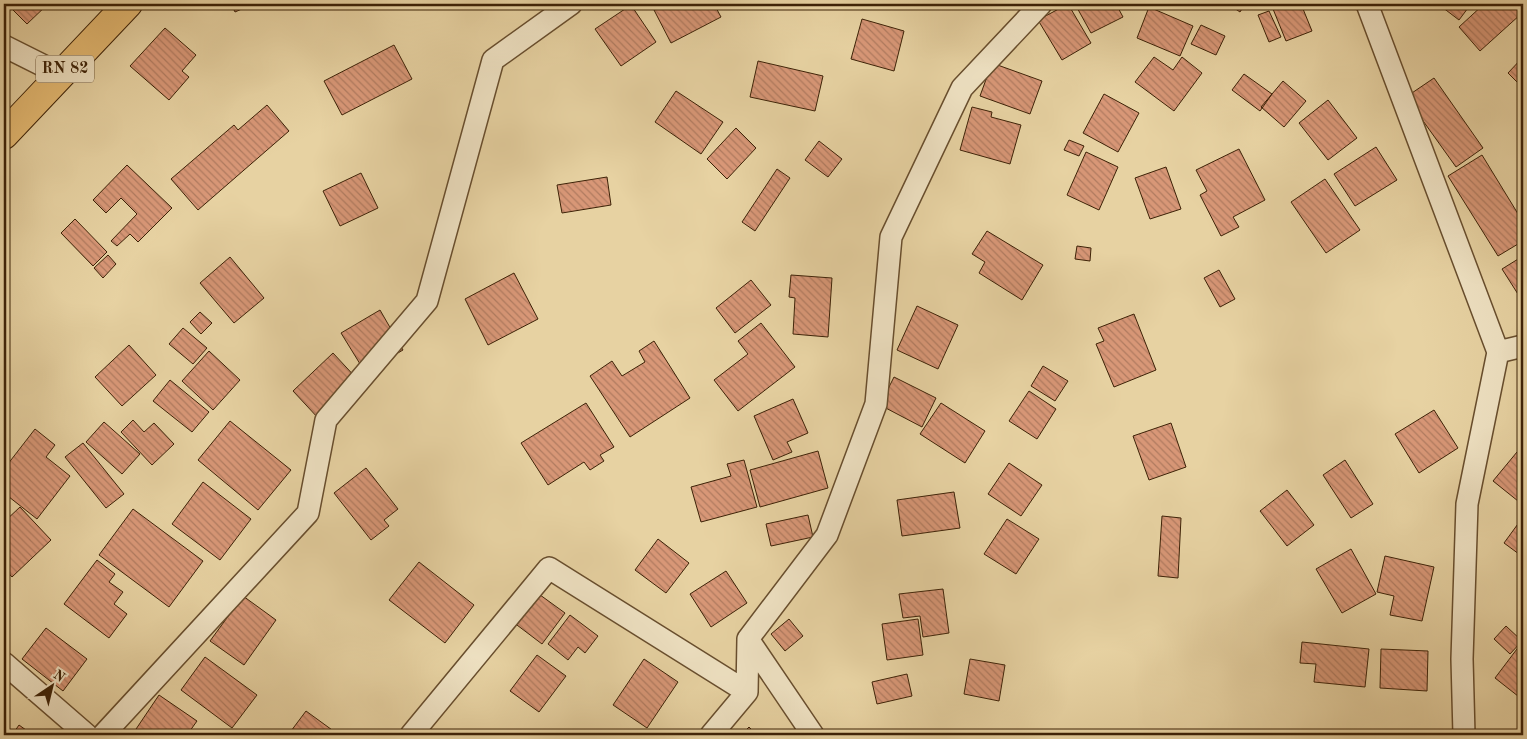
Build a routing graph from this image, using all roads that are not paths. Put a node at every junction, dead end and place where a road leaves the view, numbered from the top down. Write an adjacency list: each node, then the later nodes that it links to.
1 (128, 4): 6 (main road, RN 82)
2 (570, 4): 14 (street)
3 (1041, 4): 10 (street)
4 (1367, 4): 9 (street)
5 (4, 46): 6 (street)
6 (60, 74): 7 (main road, RN 82)
7 (4, 135)
8 (1523, 346): 9 (street)
9 (1498, 352): 18 (street)
10 (748, 639): 12 (street); 17 (street)
11 (4, 664): 13 (street)
12 (747, 692): 15 (street); 16 (street)
13 (87, 735)
14 (103, 735)
15 (411, 735)
16 (711, 735)
17 (813, 735)
18 (1464, 735)

